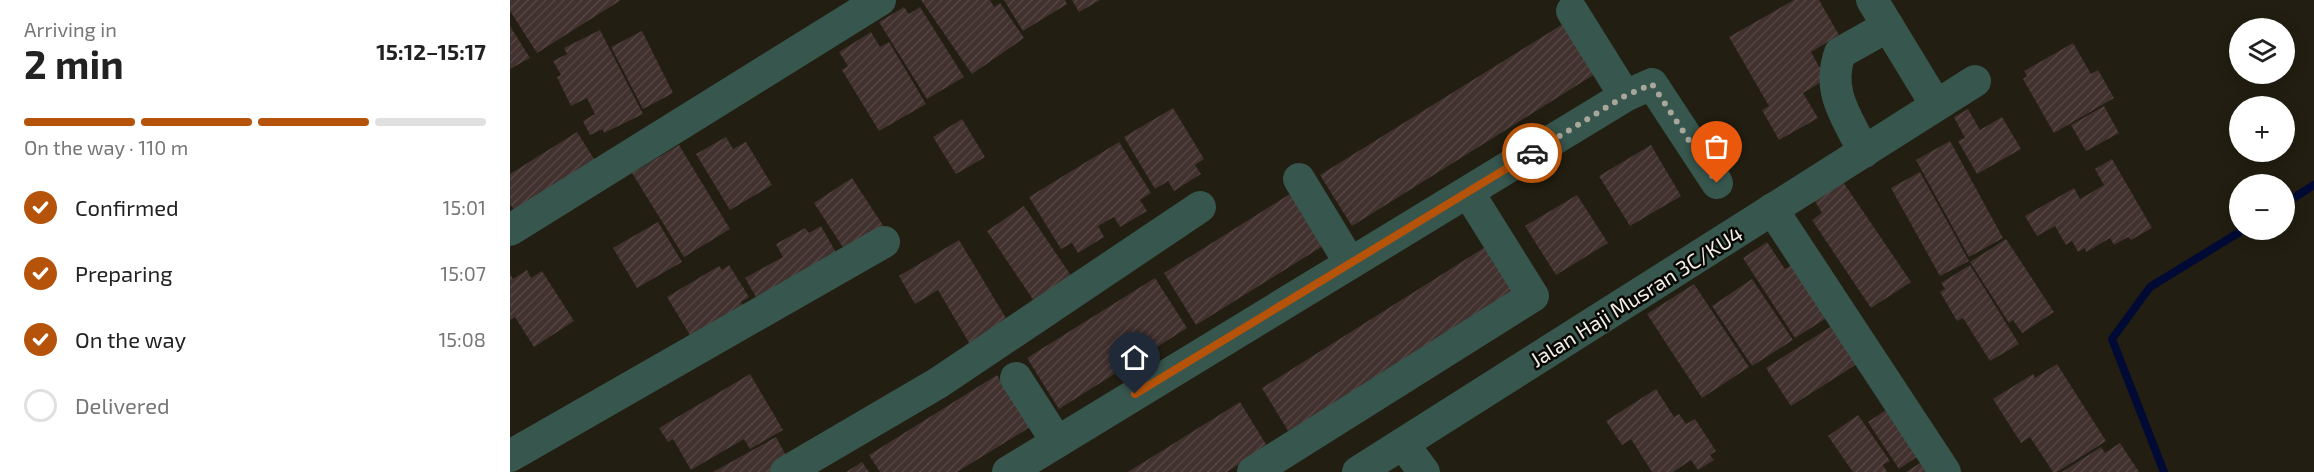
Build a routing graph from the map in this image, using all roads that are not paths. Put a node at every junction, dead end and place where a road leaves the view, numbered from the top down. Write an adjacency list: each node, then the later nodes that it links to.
1 (880, 0): 13 (street)
2 (1572, 11): 5 (street)
3 (1880, 13): 6 (street); 7 (street)
4 (1975, 81): 6 (street, Jalan Haji Musran 3C/KU4)
5 (1625, 96): 9 (street); 10 (street)
6 (1936, 105): 7 (street, Jalan Haji Musran 3C/KU4)
7 (1864, 152): 12 (street, Jalan Haji Musran 3C/KU4)
8 (1299, 178): 15 (street)
9 (1717, 183)
10 (1468, 192): 15 (street); 22 (street)
11 (1200, 207): 20 (street)
12 (1772, 209): 18 (street, Jalan Haji Musran 3C/KU4); 25 (street)
13 (510, 230)
14 (884, 242): 19 (street)
15 (1350, 263): 17 (street)
16 (1016, 378): 17 (street)
17 (1057, 442): 21 (street)
18 (1403, 444): 23 (street, Jalan Haji Musran 3C/KU4); 24 (street)
19 (510, 456)
20 (786, 472)
21 (1008, 472)
22 (1253, 472)
23 (1358, 472)
24 (1424, 472)
25 (1945, 472)

